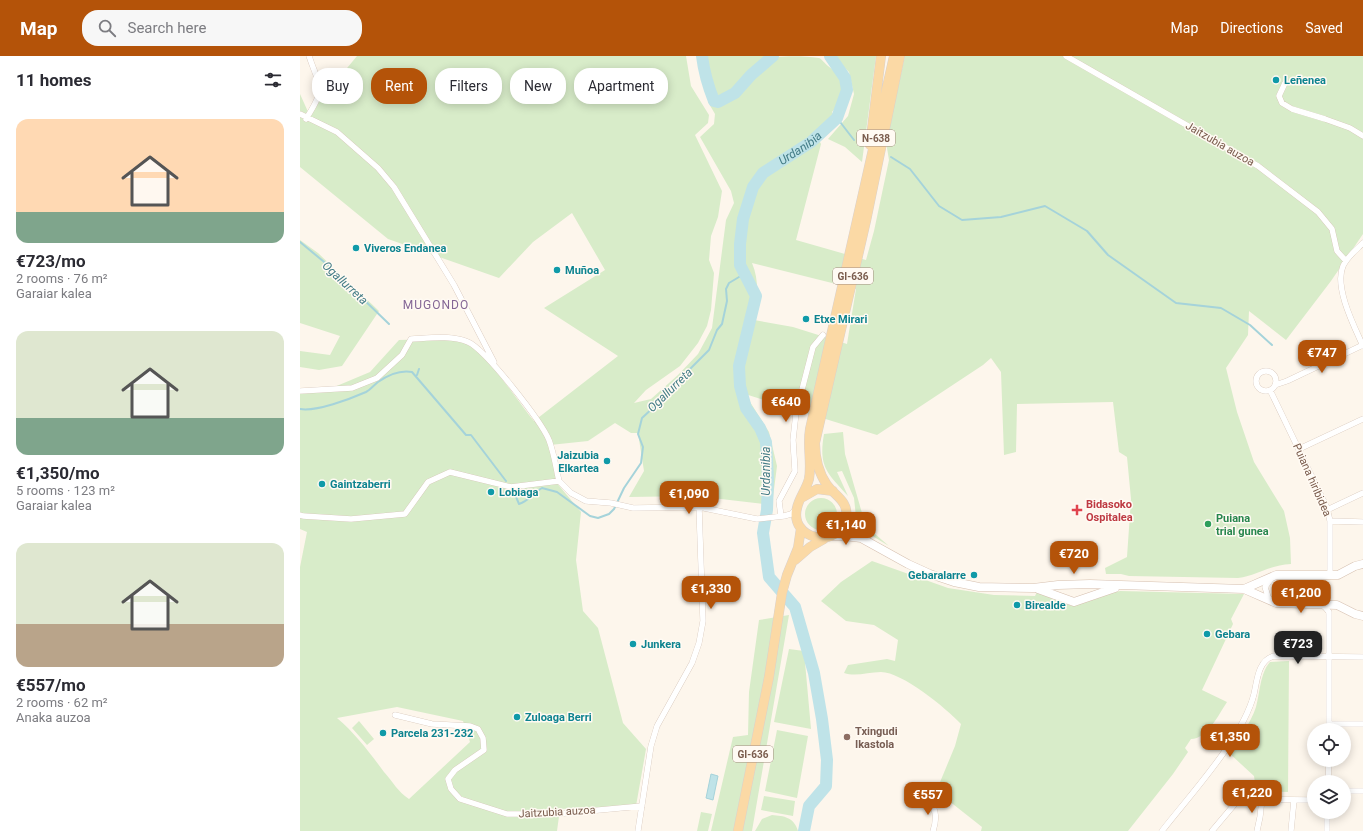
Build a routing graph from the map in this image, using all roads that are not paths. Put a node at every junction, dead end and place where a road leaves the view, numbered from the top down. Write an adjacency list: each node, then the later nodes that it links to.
1 (309, 56): 8 (street)
2 (881, 56): 10 (main road, GI-636)
3 (894, 56): 10 (main road, N-638)
4 (900, 56): 22 (main road, GI-636)
5 (1066, 56): 12 (street, Jaitzubia auzoa)
6 (1285, 83): 9 (street)
7 (300, 114): 8 (street)
8 (306, 119): 15 (street)
9 (1363, 136)
10 (859, 219): 24 (main road, GI-636)
11 (1363, 243): 12 (street)
12 (1346, 262): 14 (street)
13 (823, 335): 30 (street)
14 (1363, 345): 16 (street)
15 (497, 369): 18 (street); 21 (street)
16 (1275, 385): 17 (street); 17 (street)
17 (1270, 390): 20 (street, Puiana hiribidea)
18 (300, 392)
19 (1363, 419): 20 (street)
20 (1299, 449): 27 (street, Puiana hiribidea)
21 (559, 481): 25 (street); 29 (street)
22 (832, 491): 24 (main road); 28 (main road, GI-636)
23 (1363, 493): 27 (street)
24 (803, 496): 26 (main road, GI-636)
25 (699, 507): 30 (street); 64 (street)
26 (797, 509): 30 (street); 33 (main road, GI-636)
27 (1327, 510): 31 (street, Puiana hiribidea)
28 (846, 513): 34 (main road, GI-636); 35 (street)
29 (300, 514)
30 (780, 517): 33 (street)
31 (1330, 521): 32 (street); 39 (street, Puiana hiribidea)
32 (1363, 522)
33 (800, 526): 34 (main road); 37 (main road, GI-636)
34 (828, 537): 35 (street); 37 (main road, GI-636)
35 (861, 538): 43 (street)
36 (1363, 564): 39 (street)
37 (792, 565): 67 (main road, GI-636)
38 (1280, 575): 39 (street); 44 (street); 46 (street)
39 (1330, 575)
40 (1090, 584): 41 (street); 42 (street); 47 (street)
41 (1058, 585): 43 (street); 45 (street)
42 (1124, 587): 44 (street); 47 (street)
43 (1033, 588): 45 (street)
44 (1244, 589): 46 (street)
45 (1065, 600): 47 (street)
46 (1269, 600): 48 (street)
47 (1080, 601)
48 (1322, 604): 49 (street); 50 (street)
49 (1337, 605): 50 (street); 51 (street)
50 (1329, 612): 52 (street)
51 (1363, 616)
52 (1329, 657): 53 (street); 55 (street); 69 (street)
53 (1363, 657)
54 (395, 715): 64 (street, Jaitzubia auzoa)
55 (1329, 723)
56 (1363, 724): 57 (street)
57 (1351, 725)
58 (1351, 791): 59 (street)
59 (1363, 791)
60 (1262, 799): 61 (street); 70 (street); 71 (street)
61 (1294, 800): 62 (street); 72 (street)
62 (1307, 800)
63 (931, 801): 68 (street)
64 (642, 806): 66 (street)
65 (1327, 819): 73 (street)
66 (638, 831)
67 (738, 831)
68 (933, 831)
69 (1162, 831)
70 (1212, 831)
71 (1257, 831)
72 (1291, 831)
73 (1327, 831)

